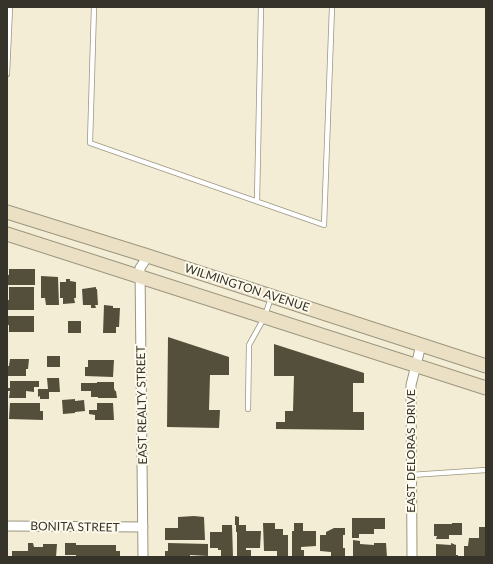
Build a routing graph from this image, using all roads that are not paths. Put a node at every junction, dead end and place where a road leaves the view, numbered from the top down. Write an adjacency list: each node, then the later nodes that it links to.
1 (10, 7): 5 (lane)
2 (94, 7): 6 (lane)
3 (261, 7): 6 (lane)
4 (332, 7): 6 (lane)
5 (7, 74)
6 (257, 201)
7 (7, 212): 9 (main road, WILMINGTON AVENUE)
8 (7, 234): 10 (main road, WILMINGTON AVENUE)
9 (148, 256): 10 (street, EAST REALTY STREET); 11 (main road, WILMINGTON AVENUE)
10 (140, 278): 12 (main road, WILMINGTON AVENUE); 21 (street, EAST REALTY STREET)
11 (272, 296): 12 (lane); 13 (main road, WILMINGTON AVENUE)
12 (264, 318): 14 (main road, WILMINGTON AVENUE); 17 (lane)
13 (421, 345): 14 (street, EAST DELORAS DRIVE); 15 (main road, WILMINGTON AVENUE)
14 (415, 366): 16 (main road, WILMINGTON AVENUE); 19 (street, EAST DELORAS DRIVE)
15 (486, 366)
16 (486, 388)
17 (248, 409)
18 (486, 470): 19 (lane)
19 (411, 475): 23 (street, EAST DELORAS DRIVE)
20 (7, 526): 21 (street, BONITA STREET)
21 (143, 528): 22 (street, EAST REALTY STREET)
22 (143, 557)
23 (412, 557)

